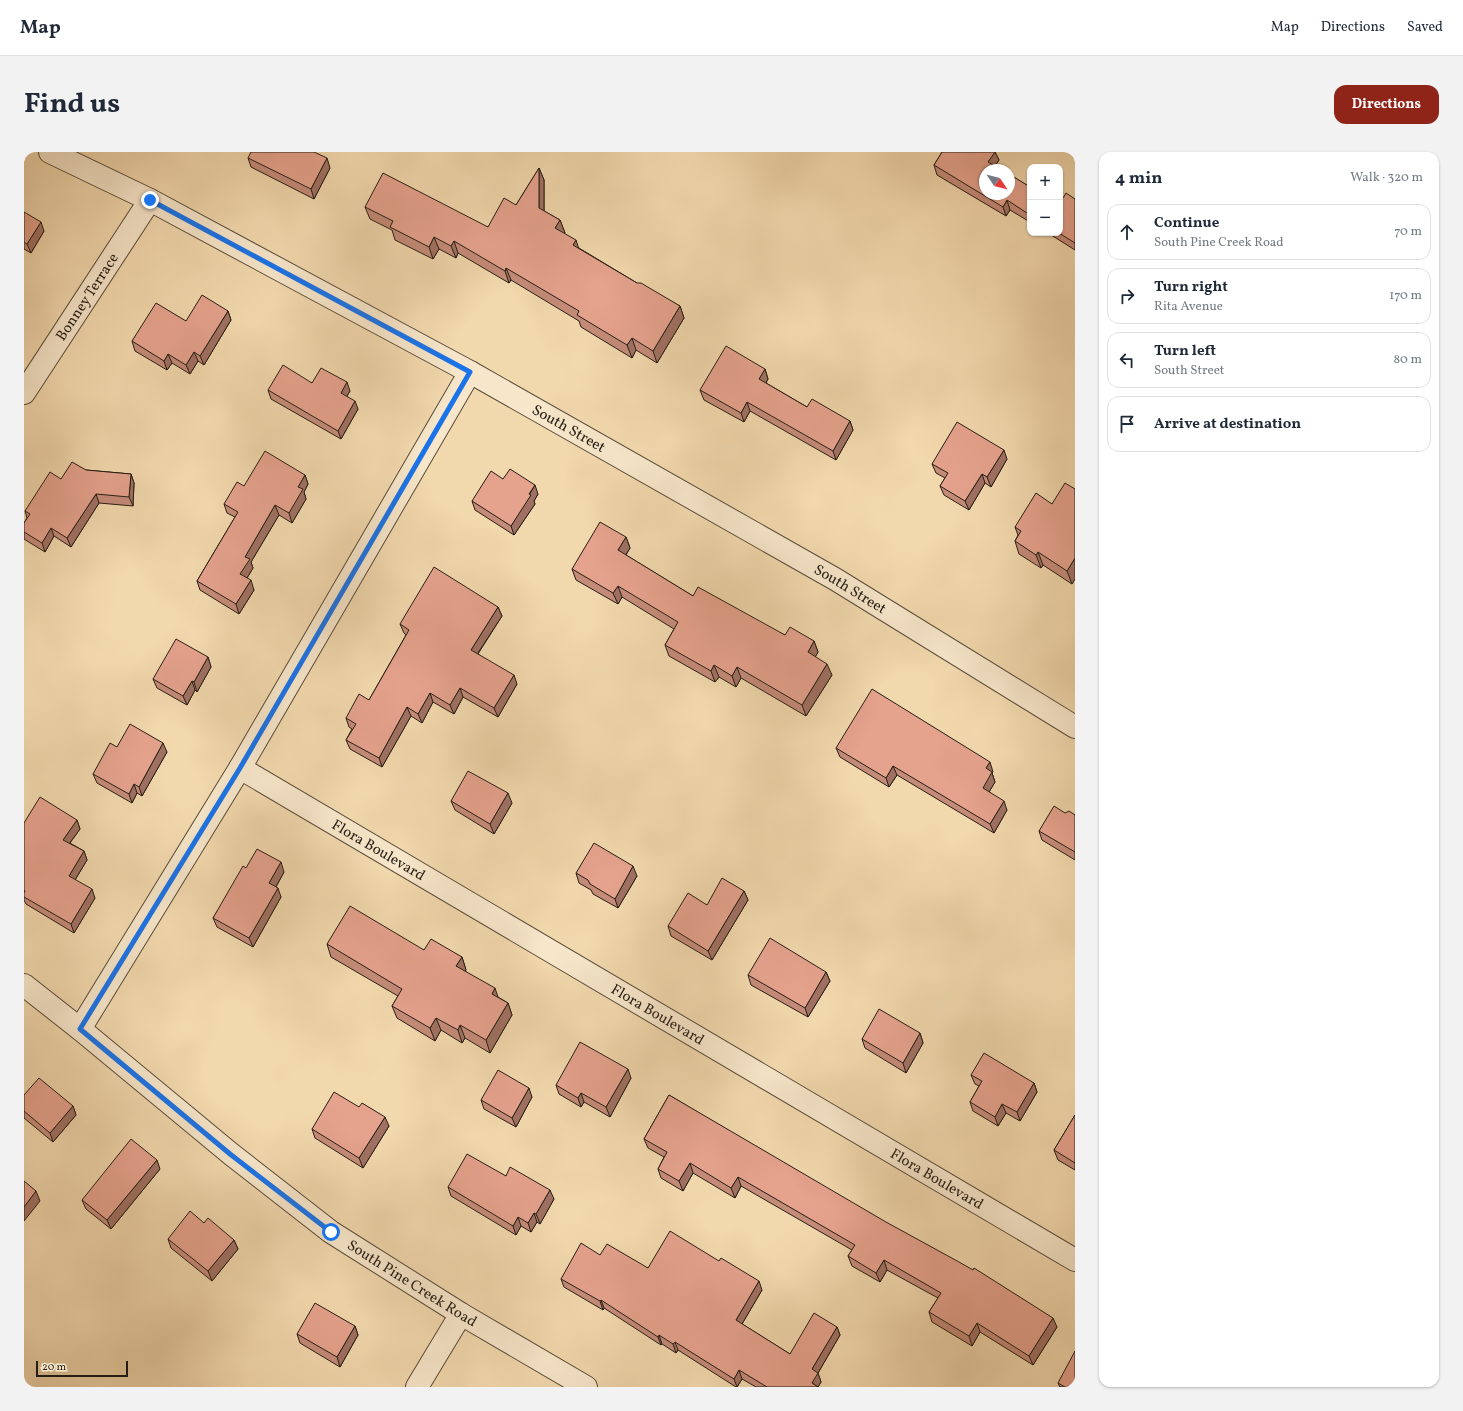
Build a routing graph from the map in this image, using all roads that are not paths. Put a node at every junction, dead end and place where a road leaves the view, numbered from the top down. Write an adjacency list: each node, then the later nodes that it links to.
1 (50, 152): 2 (street, South Street)
2 (150, 200): 3 (street, South Street); 4 (street, Bonney Terrace)
3 (470, 372): 5 (street, South Street); 6 (street)
4 (24, 393)
5 (1075, 727)
6 (240, 768): 8 (street); 9 (street, Flora Boulevard)
7 (24, 985): 8 (street, South Pine Creek Road)
8 (80, 1029): 10 (street, South Pine Creek Road)
9 (1075, 1260)
10 (461, 1314): 11 (street); 12 (street, South Pine Creek Road)
11 (417, 1387)
12 (586, 1387)

